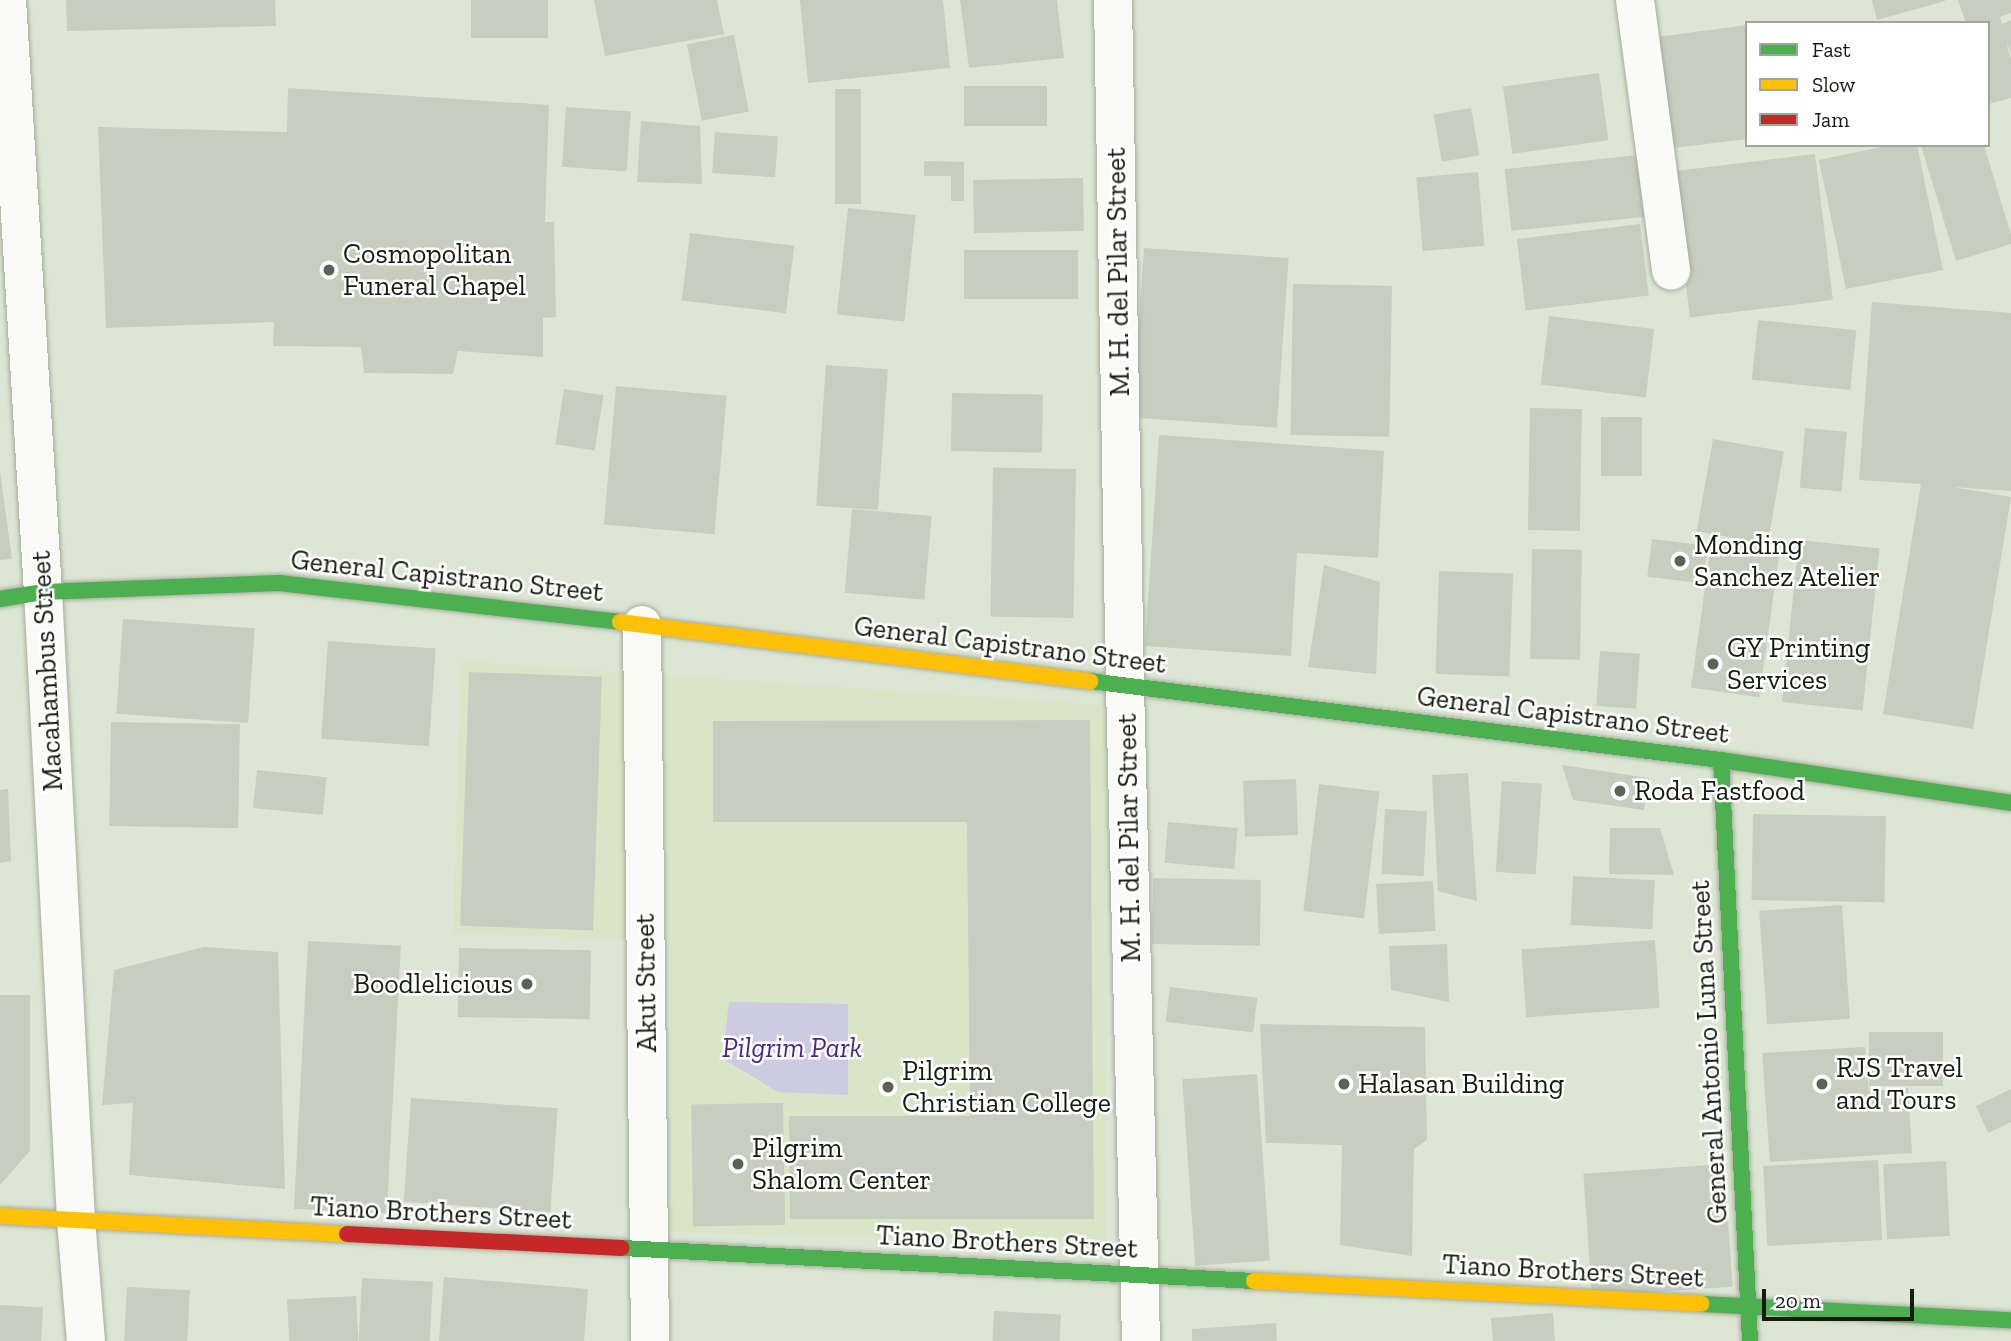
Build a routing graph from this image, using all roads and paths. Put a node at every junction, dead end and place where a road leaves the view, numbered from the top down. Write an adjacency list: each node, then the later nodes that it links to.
1 (7, 0): 5 (street, Macahambus Street)
2 (1113, 0): 8 (street, M. H. del Pilar Street)
3 (1634, 0): 4 (street)
4 (1671, 271)
5 (43, 592): 6 (street, General Capistrano Street); 7 (street, General Capistrano Street); 12 (street, Macahambus Street)
6 (0, 599)
7 (642, 625): 8 (street, General Capistrano Street); 13 (street, Akut Street)
8 (1125, 686): 9 (street, General Capistrano Street); 14 (street, M. H. del Pilar Street)
9 (1721, 760): 10 (street, General Capistrano Street); 15 (street, General Antonio Luna Street)
10 (2011, 803)
11 (0, 1216): 12 (street, Tiano Brothers Street)
12 (76, 1220): 13 (street, Tiano Brothers Street); 17 (street, Macahambus Street)
13 (649, 1250): 14 (street, Tiano Brothers Street); 18 (street, Akut Street)
14 (1140, 1275): 15 (street, Tiano Brothers Street); 19 (street, M. H. del Pilar Street)
15 (1748, 1306): 16 (street, Tiano Brothers Street); 20 (street, General Antonio Luna Street)
16 (2011, 1320)
17 (86, 1341)
18 (650, 1341)
19 (1141, 1341)
20 (1751, 1341)

